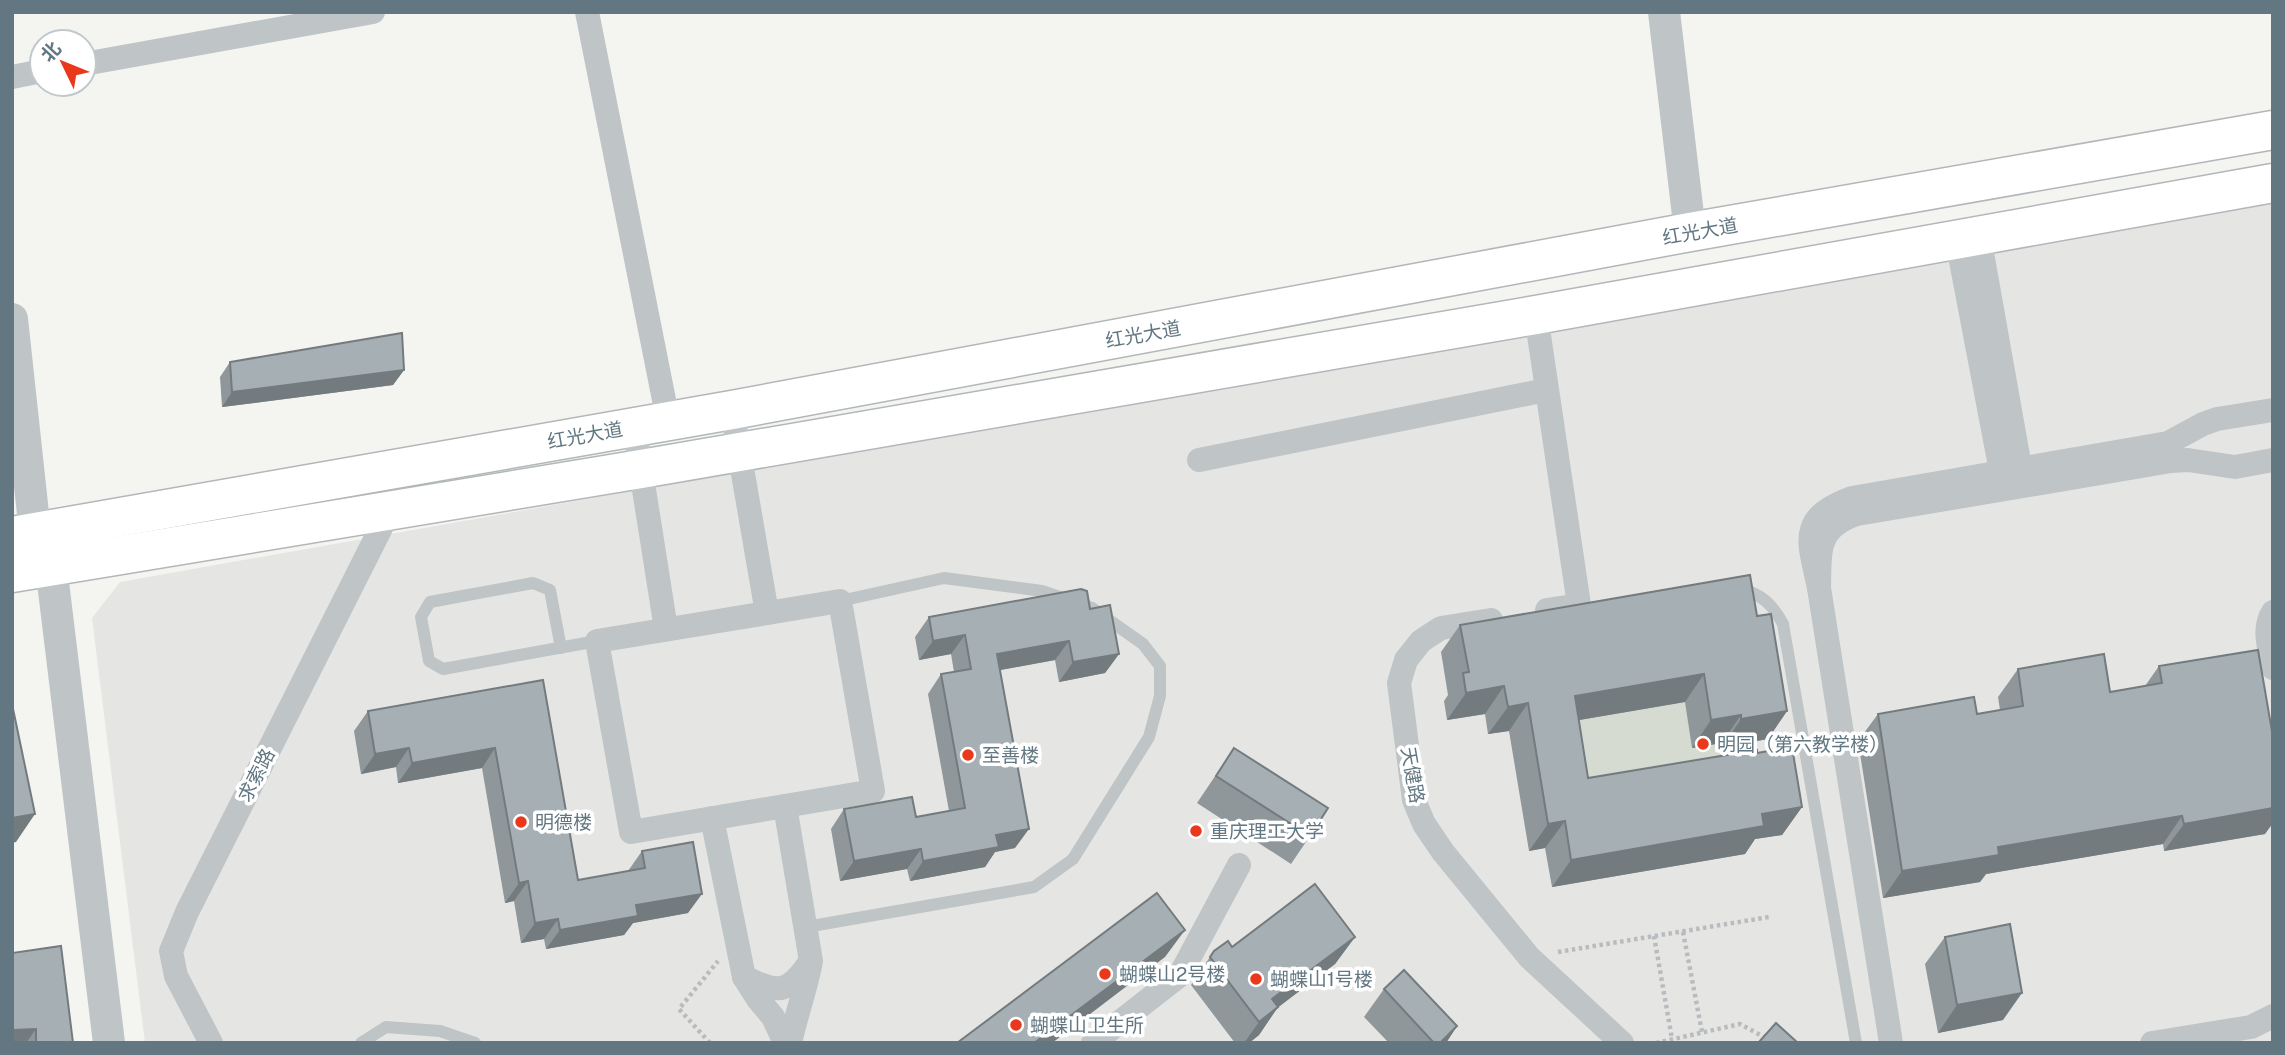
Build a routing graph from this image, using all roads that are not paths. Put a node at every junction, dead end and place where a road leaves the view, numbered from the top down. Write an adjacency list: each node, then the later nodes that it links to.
1 (373, 12): 4 (street)
2 (587, 12): 14 (street)
3 (1664, 12): 7 (street)
4 (98, 61)
5 (2273, 130): 7 (main road, 红光大道)
6 (2273, 183): 8 (main road)
7 (1690, 232): 12 (main road, 红光大道)
8 (1968, 238): 9 (main road); 19 (street)
9 (1536, 315): 11 (street); 15 (main road)
10 (12, 319): 21 (street)
11 (1546, 390): 16 (street); 45 (street, 天健路)
12 (732, 410): 14 (main road, 红光大道); 15 (street)
13 (2273, 410): 19 (street)
14 (651, 423): 18 (street); 21 (main road, 红光大道)
15 (740, 452): 18 (main road); 26 (street)
16 (1199, 460)
17 (2273, 460): 19 (street)
18 (641, 469): 20 (main road); 28 (street)
19 (2012, 478): 47 (street)
20 (390, 510): 22 (main road); 40 (street, 求索路)
21 (20, 528)
22 (51, 566): 23 (main road); 39 (street)
23 (12, 573)
24 (1731, 588): 46 (lane)
25 (840, 601): 26 (street); 32 (street); 35 (lane)
26 (767, 612): 28 (street)
27 (2273, 612): 31 (street)
28 (666, 629): 29 (street)
29 (597, 641): 30 (lane); 33 (street)
30 (561, 648): 30 (lane)
31 (2273, 668)
32 (785, 806): 33 (street); 35 (street)
33 (712, 818): 37 (street)
34 (1239, 864): 44 (street)
35 (806, 927): 36 (street)
36 (811, 961): 37 (street); 43 (street)
37 (744, 977): 43 (street)
38 (2273, 1016): 48 (street)
39 (109, 1043)
40 (211, 1043)
41 (361, 1043): 42 (lane)
42 (475, 1043)
43 (787, 1043)
44 (1093, 1043)
45 (1622, 1043)
46 (1856, 1043)
47 (1891, 1043)
48 (2152, 1043)

